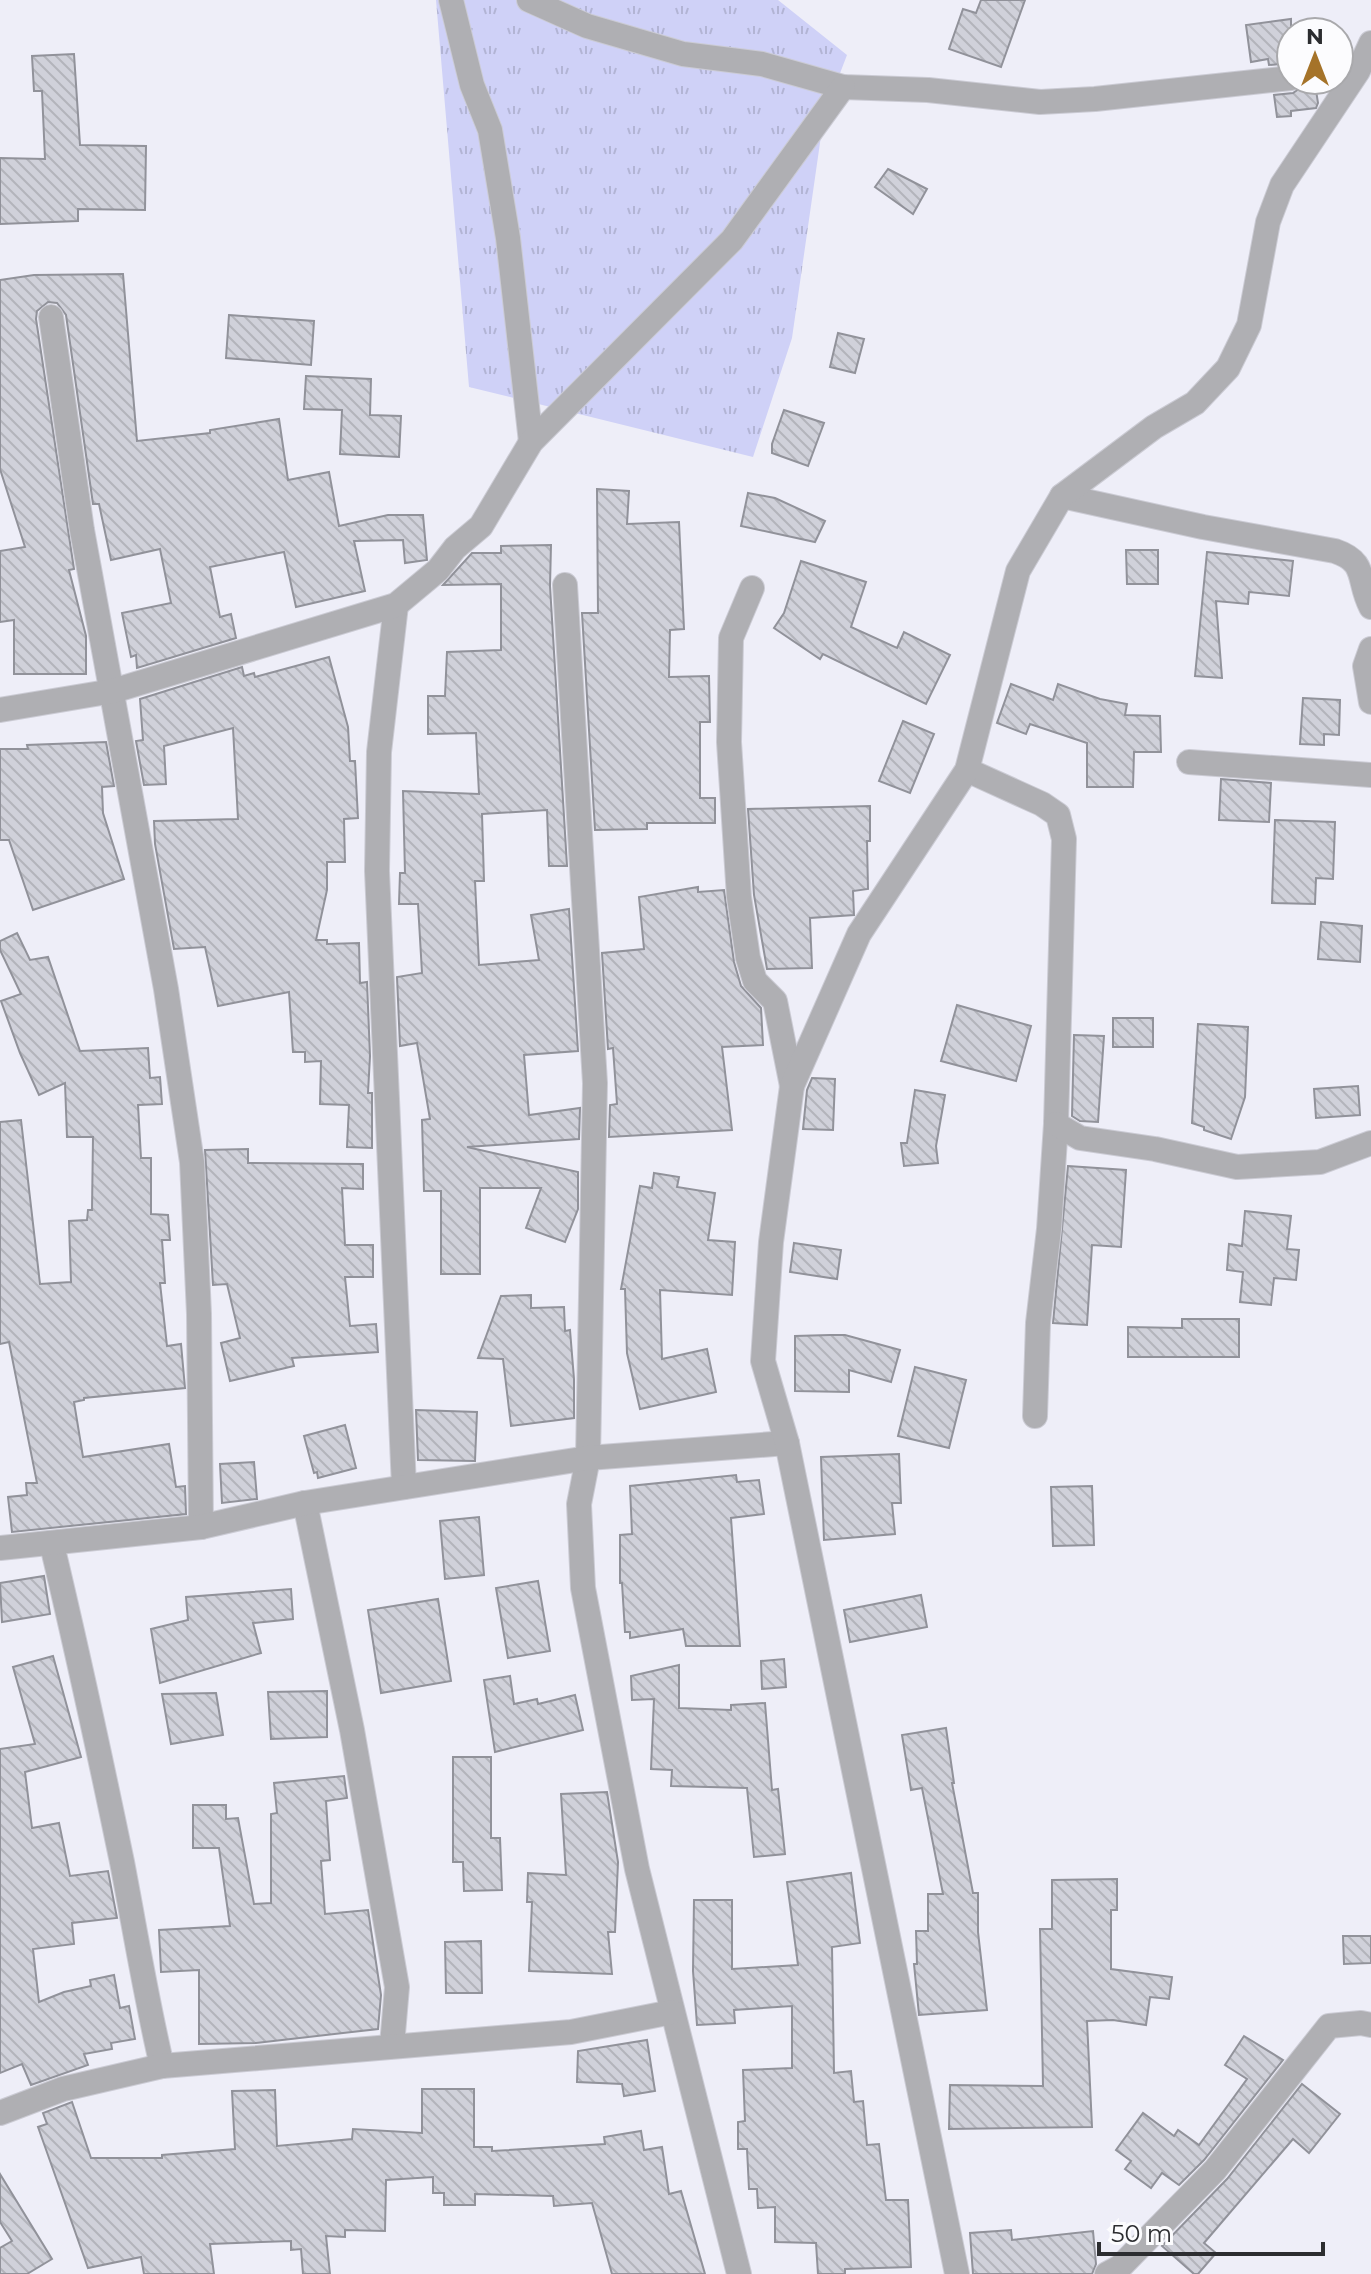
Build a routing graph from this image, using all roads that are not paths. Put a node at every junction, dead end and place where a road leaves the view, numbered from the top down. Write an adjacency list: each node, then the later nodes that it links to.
1 (451, 0): 9 (street)
2 (529, 0): 6 (street)
3 (1371, 43): 4 (street)
4 (1355, 63)
5 (1275, 80): 6 (street)
6 (843, 87): 9 (street)
7 (1334, 96): 10 (street)
8 (51, 317): 16 (street)
9 (531, 442): 13 (street)
10 (1062, 496): 14 (street); 20 (street)
11 (565, 585): 27 (street)
12 (752, 588): 22 (street)
13 (396, 605): 16 (street); 28 (street)
14 (1371, 607)
15 (1371, 649): 17 (street)
16 (113, 691): 18 (street); 30 (street)
17 (1371, 702)
18 (0, 710)
19 (1189, 762): 21 (street)
20 (967, 770): 22 (street); 23 (street)
21 (1371, 775)
22 (792, 1086): 26 (street)
23 (1056, 1124): 24 (street); 25 (street)
24 (1371, 1143)
25 (1035, 1416)
26 (787, 1443): 27 (street); 39 (street)
27 (588, 1458): 28 (street); 33 (street)
28 (404, 1487): 29 (street)
29 (305, 1503): 30 (street); 35 (street)
30 (201, 1527): 31 (street)
31 (52, 1545): 32 (street); 36 (street)
32 (0, 1548)
33 (672, 2012): 35 (street); 38 (street)
34 (1371, 2025): 40 (street)
35 (392, 2045): 36 (street)
36 (162, 2066): 37 (street)
37 (0, 2113)
38 (739, 2274)
39 (957, 2274)
40 (1107, 2274)

